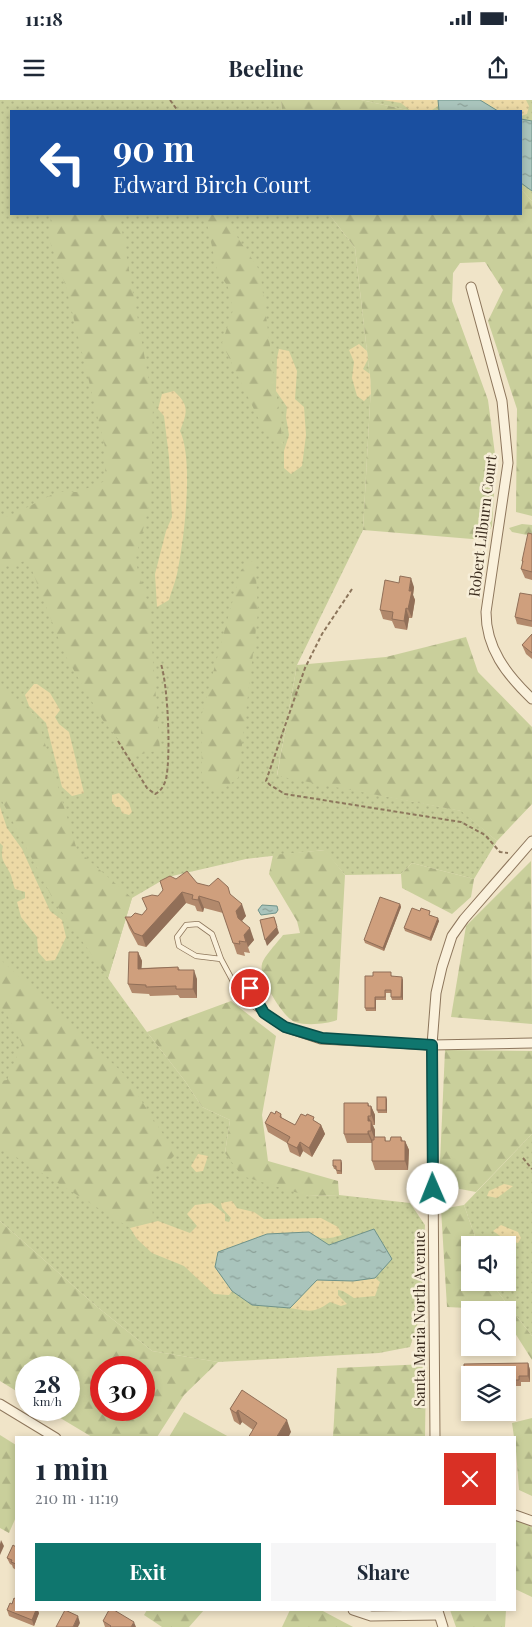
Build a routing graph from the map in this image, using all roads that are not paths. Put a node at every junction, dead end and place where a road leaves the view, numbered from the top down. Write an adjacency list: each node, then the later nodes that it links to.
1 (471, 287): 2 (street, Robert Lilburn Court)
2 (532, 699)
3 (532, 841): 8 (street, Santa Maria North Avenue)
4 (221, 959): 4 (lane); 6 (lane)
5 (250, 988): 6 (street)
6 (264, 1013): 8 (street)
7 (532, 1043): 8 (street)
8 (432, 1045): 11 (street, Santa Maria North Avenue)
9 (0, 1404): 10 (street)
10 (53, 1436)
11 (435, 1436)
12 (516, 1516): 13 (street)
13 (532, 1521)
14 (357, 1611): 15 (street)
15 (438, 1612): 16 (street)
16 (443, 1627)

